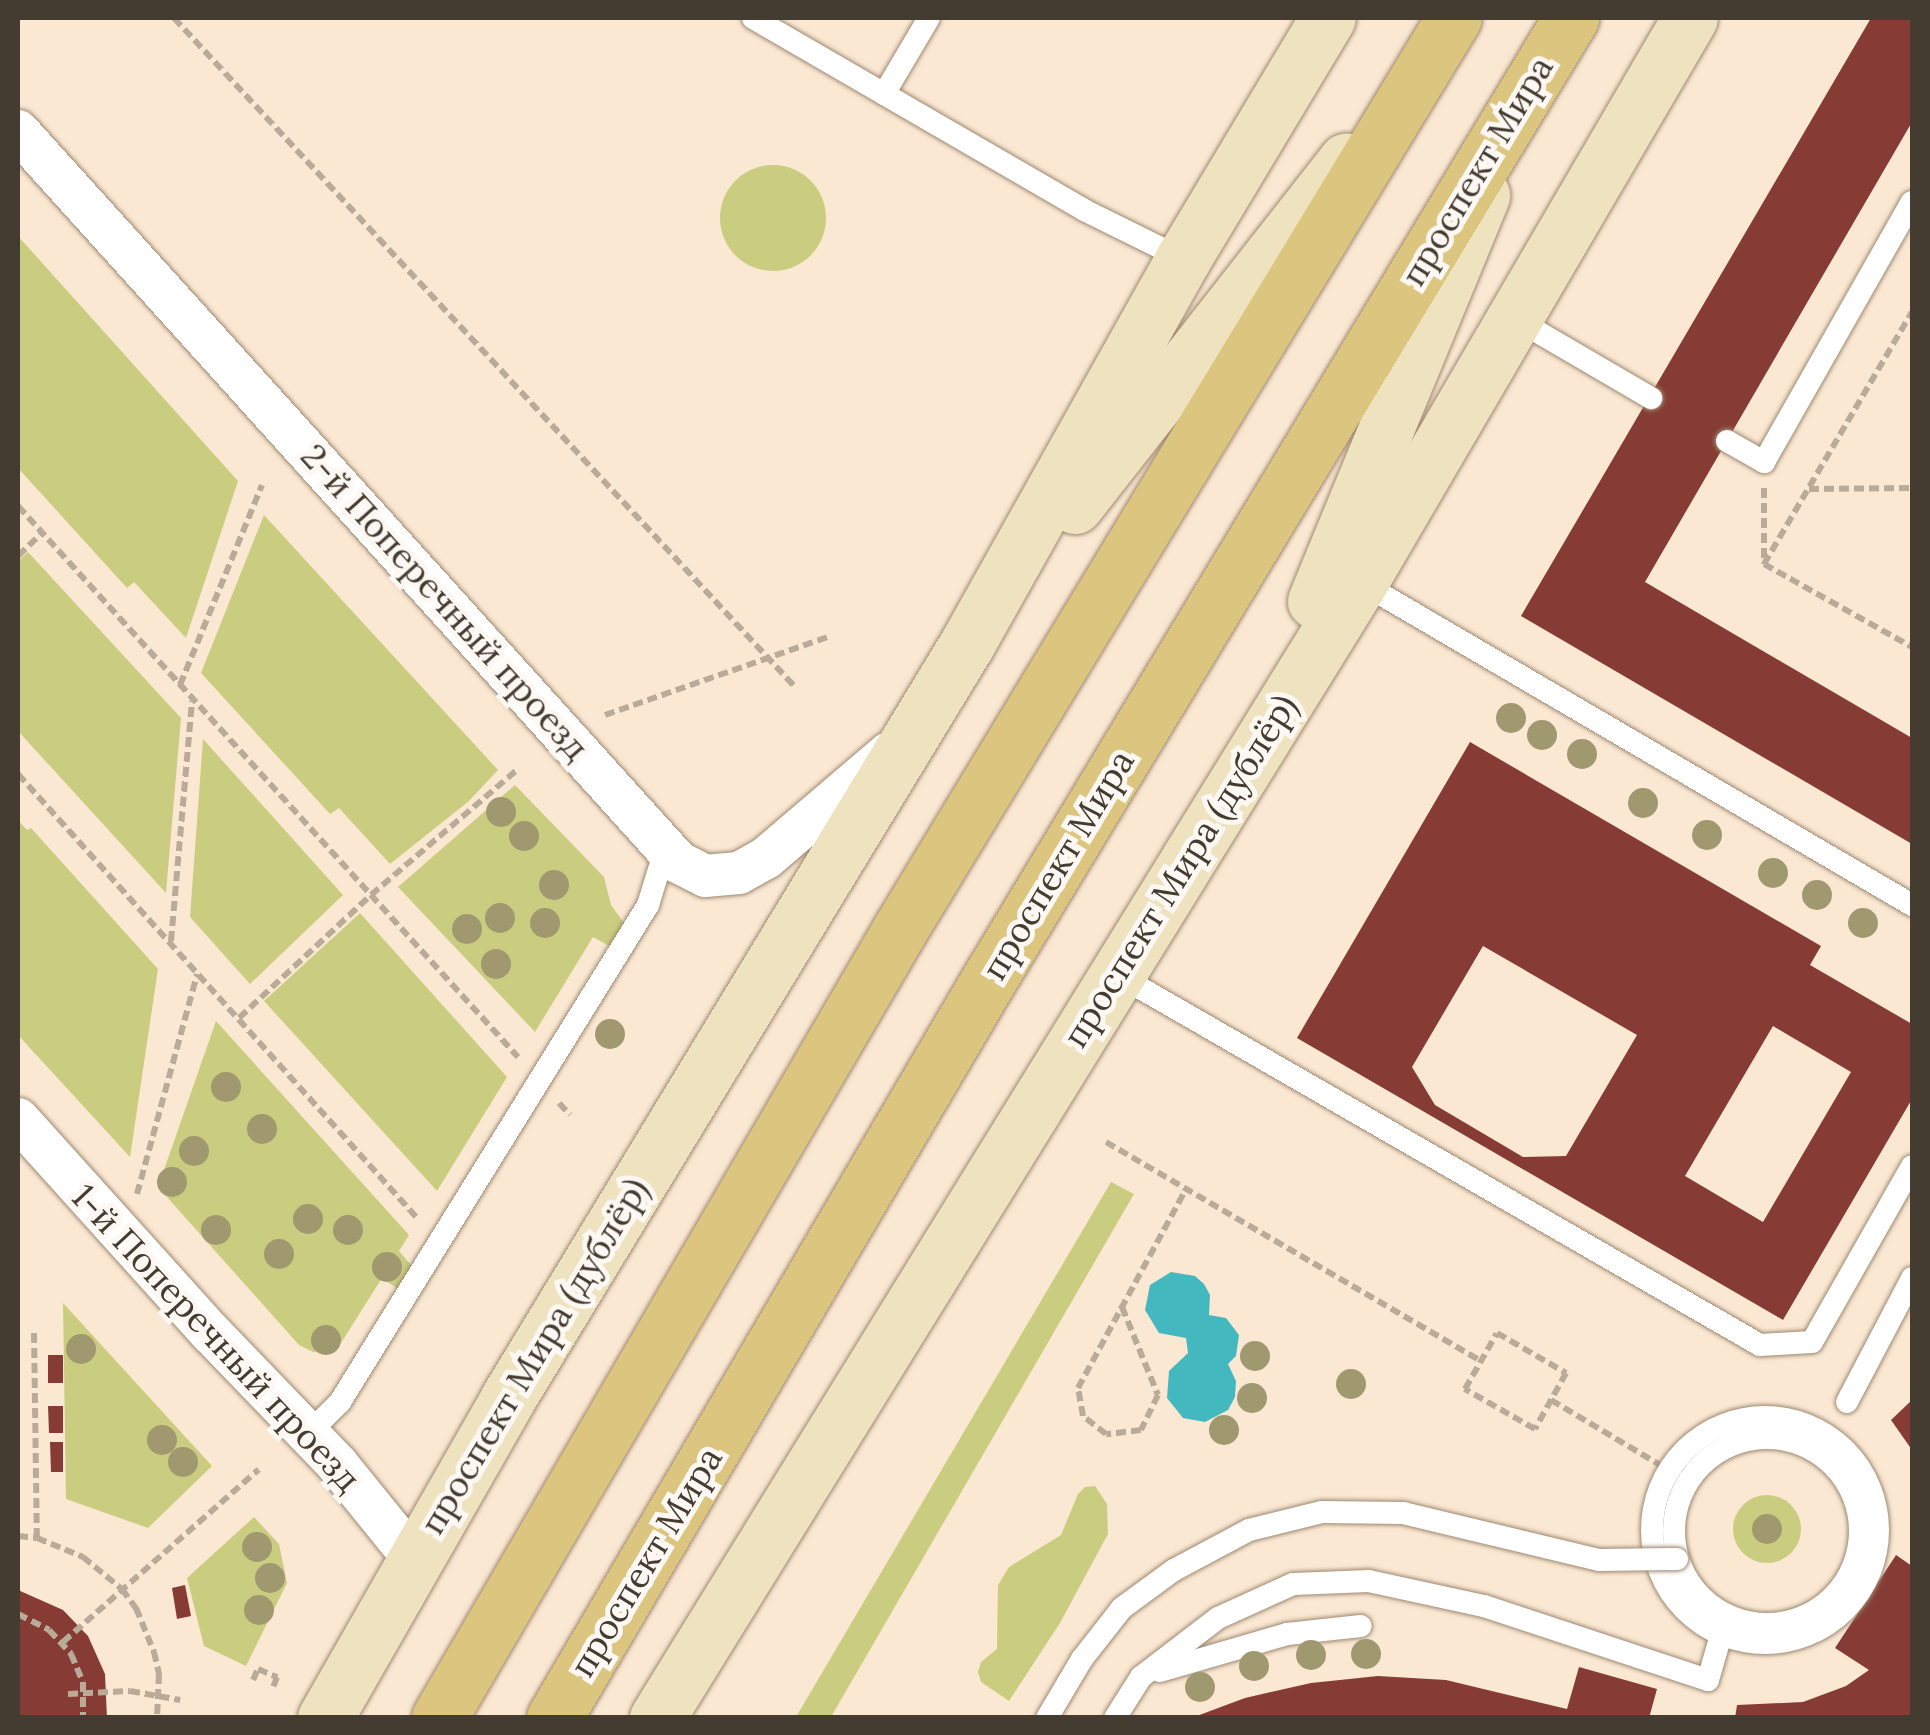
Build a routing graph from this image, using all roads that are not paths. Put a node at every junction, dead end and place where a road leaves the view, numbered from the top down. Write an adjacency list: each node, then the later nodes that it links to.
1 (753, 18): 8 (lane)
2 (929, 18): 8 (lane)
3 (1328, 18): 11 (main road, проспект Мира (дублёр))
4 (1571, 18): 7 (main road, проспект Мира)
5 (1690, 18): 12 (main road, проспект Мира (дублёр))
6 (1447, 29): 16 (main road); 34 (main road)
7 (1528, 85): 18 (main road); 35 (main road, проспект Мира)
8 (884, 94): 11 (lane)
9 (18, 131): 19 (street, 2-й Поперечный проезд)
10 (1912, 202): 14 (lane)
11 (1182, 259): 16 (main road, проспект Мира (дублёр))
12 (1514, 318): 13 (lane); 15 (main road, проспект Мира (дублёр))
13 (1651, 398)
14 (1727, 441)
15 (1360, 582): 18 (main road, проспект Мира (дублёр)); 20 (lane)
16 (966, 644): 17 (main road, проспект Мира (дублёр))
17 (913, 734): 19 (street, 2-й Поперечный проезд); 27 (main road, проспект Мира (дублёр))
18 (1252, 757): 21 (main road, проспект Мира (дублёр))
19 (665, 850): 26 (lane)
20 (1912, 905)
21 (1116, 974): 23 (lane); 36 (main road, проспект Мира (дублёр))
22 (18, 1119): 26 (street, 1-й Поперечный проезд)
23 (1912, 1166)
24 (1912, 1278): 25 (lane)
25 (1847, 1402)
26 (307, 1435): 27 (street, 1-й Поперечный проезд)
27 (414, 1558): 32 (lane); 33 (main road, проспект Мира (дублёр))
28 (1677, 1559): 28 (lane); 37 (lane, bridge)
29 (1361, 1626): 31 (lane)
30 (1721, 1635): 30 (lane); 31 (lane)
31 (1141, 1677): 38 (lane)
32 (298, 1718)
33 (326, 1718)
34 (438, 1718)
35 (554, 1718)
36 (658, 1718)
37 (1047, 1718)
38 (1116, 1718)

